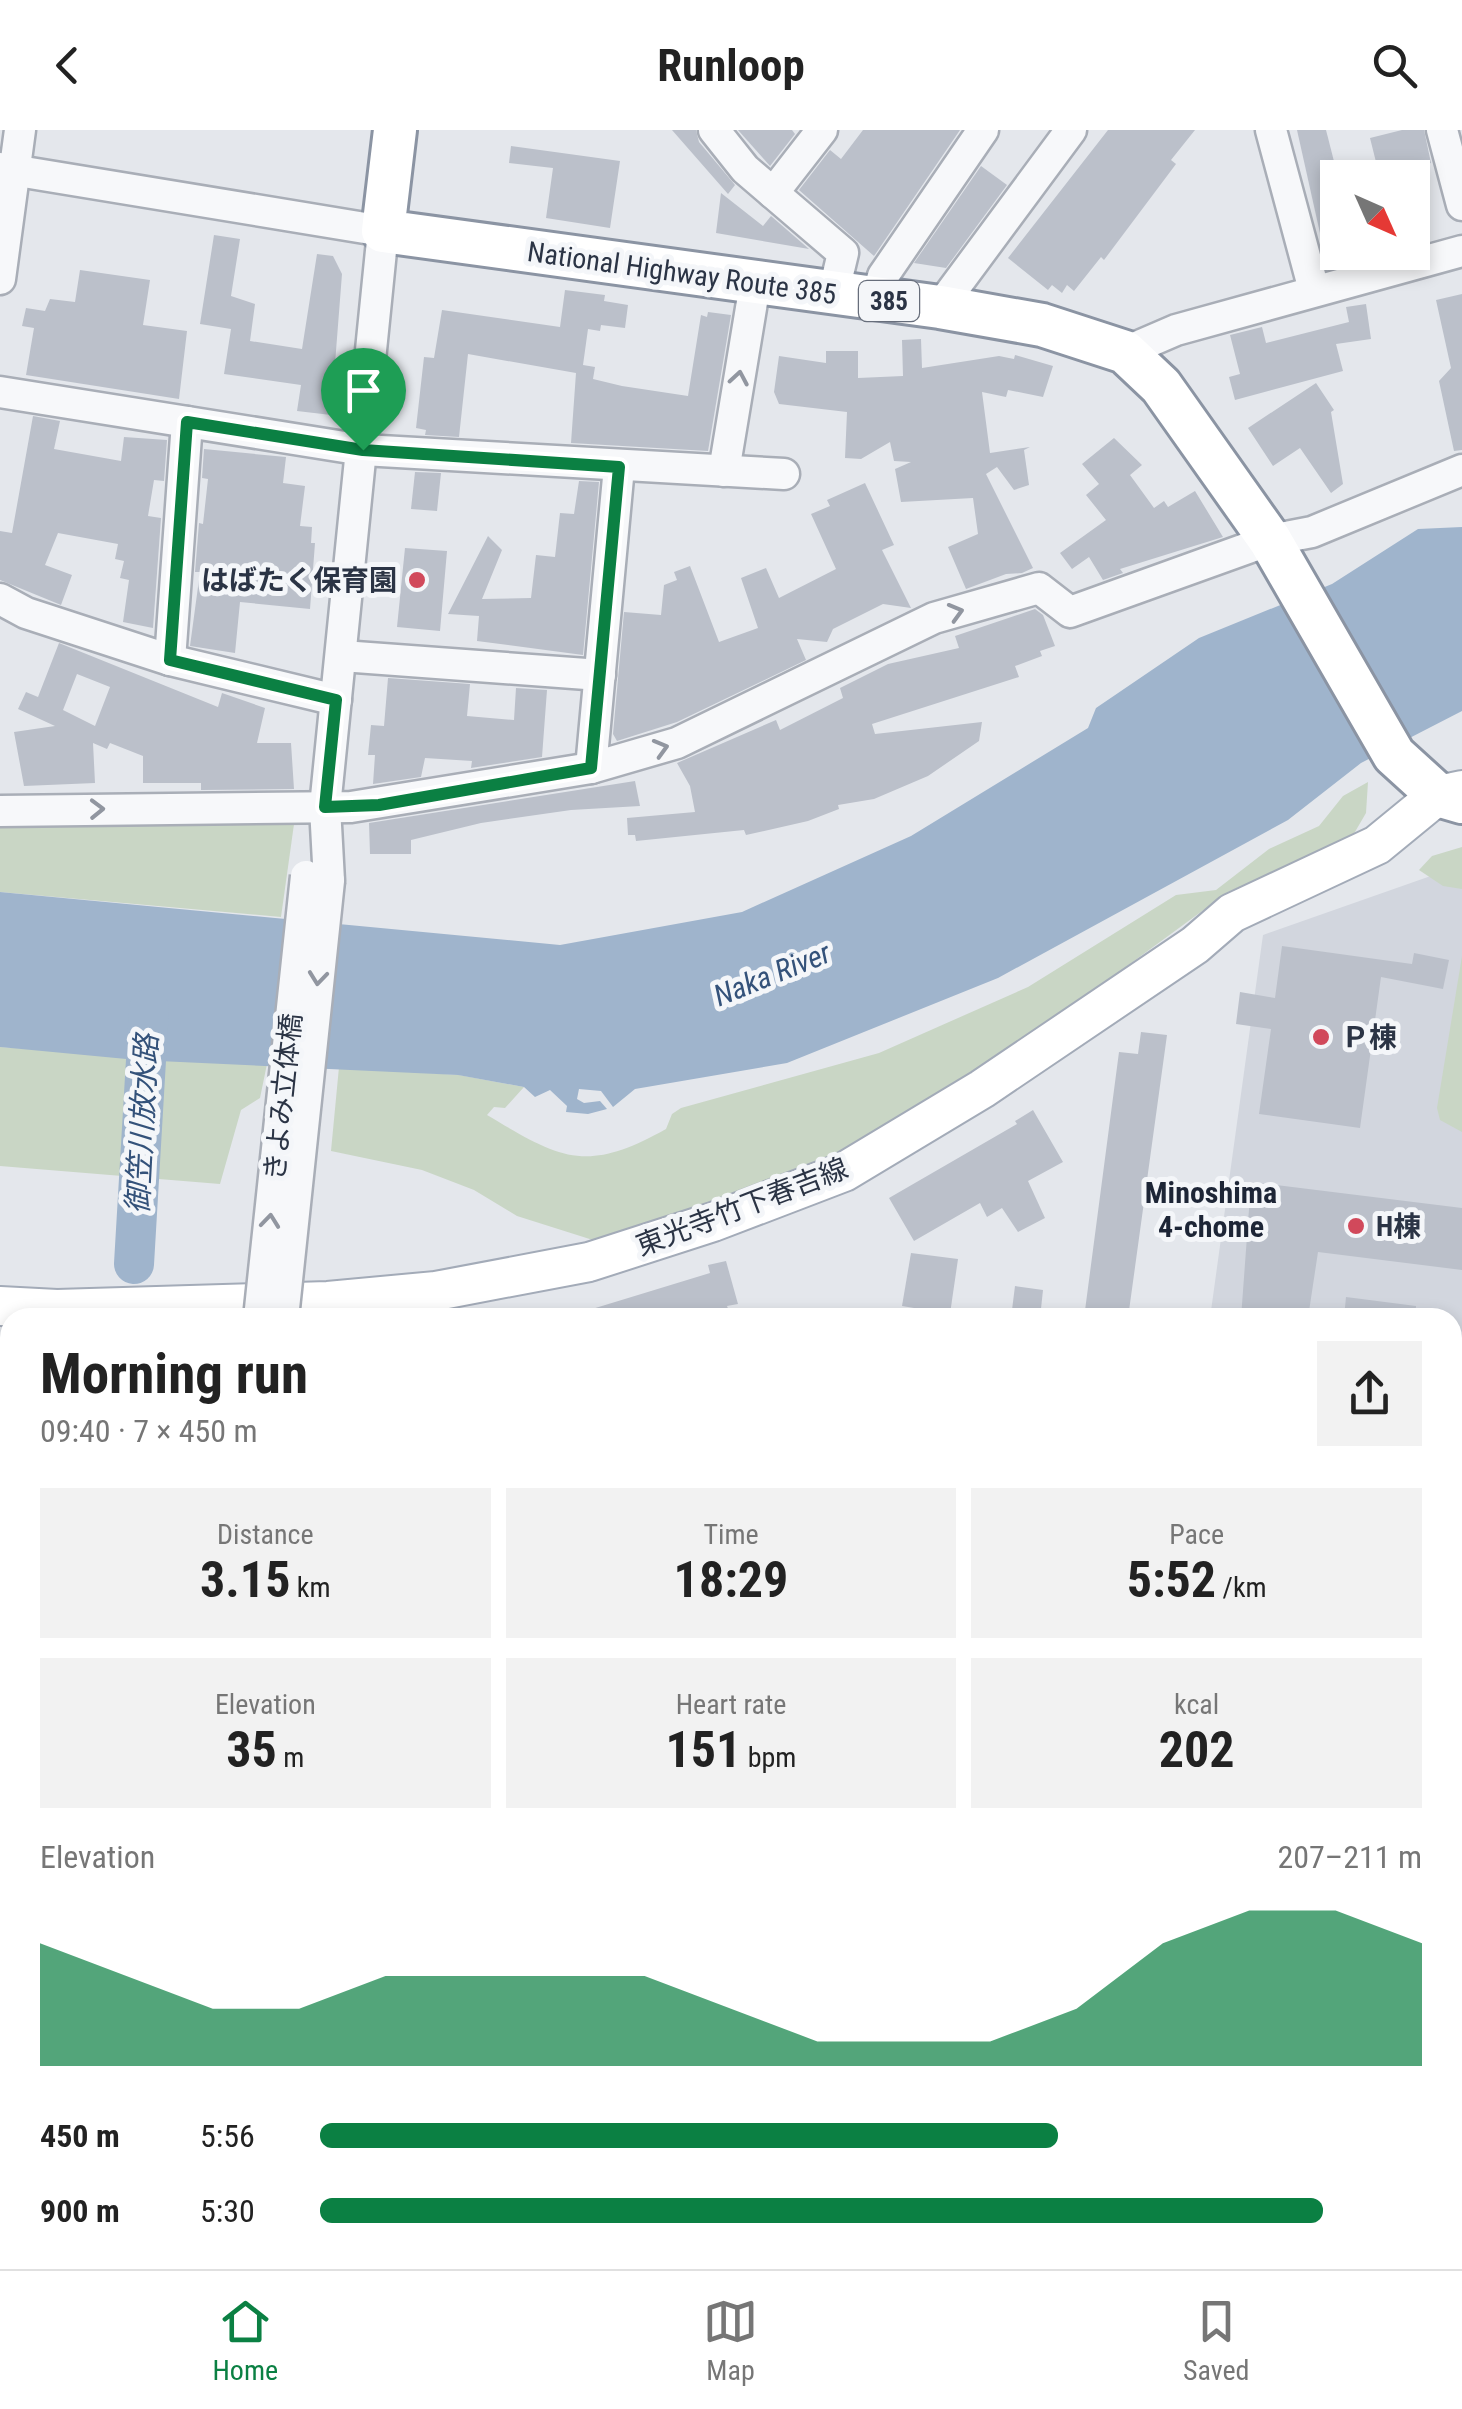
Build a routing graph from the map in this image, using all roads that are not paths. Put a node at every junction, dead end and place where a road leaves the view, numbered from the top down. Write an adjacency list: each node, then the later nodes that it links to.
1 (20, 130): 9 (street)
2 (395, 130): 12 (highway)
3 (714, 130): 10 (street)
4 (822, 130): 10 (street)
5 (984, 130): 18 (street)
6 (1071, 130): 19 (street)
7 (1272, 130): 16 (street)
8 (1442, 130): 11 (street)
9 (8, 169): 12 (street); 14 (street)
10 (773, 193): 17 (street)
11 (1462, 205)
12 (384, 231): 15 (highway, National Highway Route 385 / 385); 23 (street)
13 (1462, 252): 16 (street)
14 (0, 279)
15 (755, 284): 17 (highway, National Highway Route 385 / 385); 26 (street, one-way to 15)
16 (1314, 290): 20 (street)
17 (833, 295): 18 (highway, National Highway Route 385 / 385)
18 (876, 299): 19 (highway, National Highway Route 385 / 385)
19 (940, 307): 20 (highway, National Highway Route 385 / 385)
20 (1125, 352): 28 (highway, National Highway Route 385 / 385)
21 (0, 392): 22 (street)
22 (187, 422): 23 (street); 31 (street)
23 (363, 450): 24 (street); 30 (street)
24 (619, 467): 26 (street); 32 (street)
25 (1462, 470): 28 (street)
26 (724, 471): 27 (street)
27 (784, 474)
28 (1277, 553): 34 (street, one-way to 28); 35 (highway, National Highway Route 385 / 385)
29 (0, 599): 31 (street)
30 (342, 656): 32 (street); 33 (street)
31 (170, 660): 33 (street)
32 (600, 674): 34 (street)
33 (336, 700): 36 (street)
34 (591, 768): 36 (street)
35 (1442, 789): 41 (main road, 東光寺竹下春吉線)
36 (325, 807): 37 (street, one-way to 36); 38 (street)
37 (0, 811)
38 (317, 878): 42 (street, きよみ立体橋, one-way to 38, bridge); 43 (street, きよみ立体橋, one-way to 43, bridge)
39 (0, 1306): 40 (main road, 東光寺竹下春吉線)
40 (38, 1308)
41 (93, 1308)
42 (261, 1308)
43 (284, 1308)

